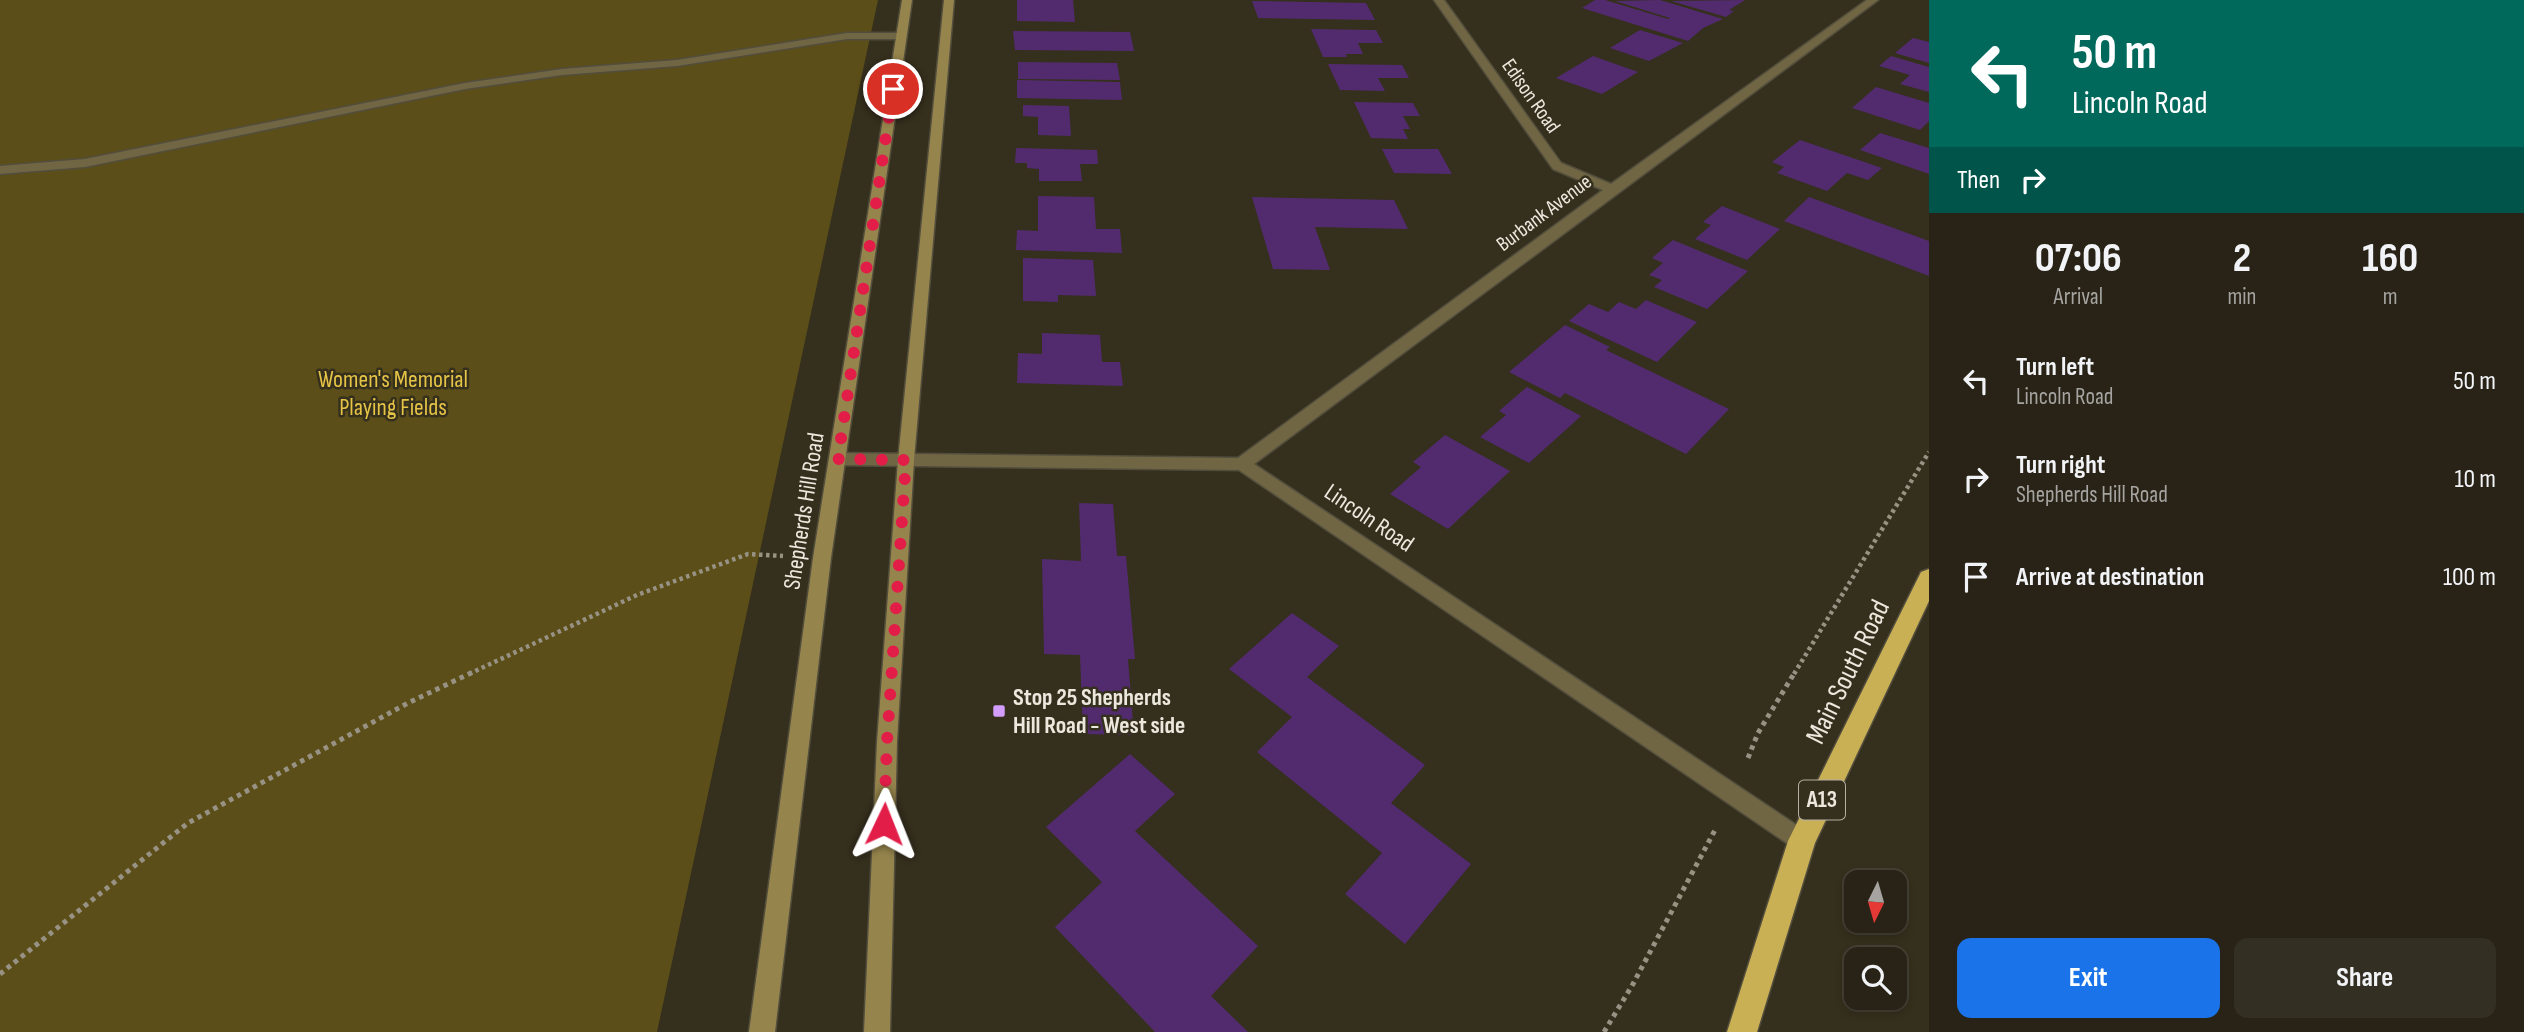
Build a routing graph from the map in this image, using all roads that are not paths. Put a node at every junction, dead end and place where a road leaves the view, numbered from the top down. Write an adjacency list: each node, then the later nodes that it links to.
1 (906, 0): 5 (main road, Shepherds Hill Road)
2 (949, 0): 9 (main road)
3 (1439, 0): 7 (street, Edison Road)
4 (1873, 0): 7 (street, Burbank Avenue)
5 (901, 37): 6 (street); 8 (main road, Shepherds Hill Road)
6 (0, 170)
7 (1612, 189): 10 (street, Burbank Avenue)
8 (838, 459): 9 (street); 13 (main road, Shepherds Hill Road)
9 (906, 460): 10 (street); 14 (main road)
10 (1242, 464): 12 (street, Lincoln Road)
11 (1929, 578): 12 (highway, Main South Road / A13)
12 (1802, 841): 15 (highway, Main South Road / A13)
13 (762, 1032)
14 (877, 1032)
15 (1742, 1032)

